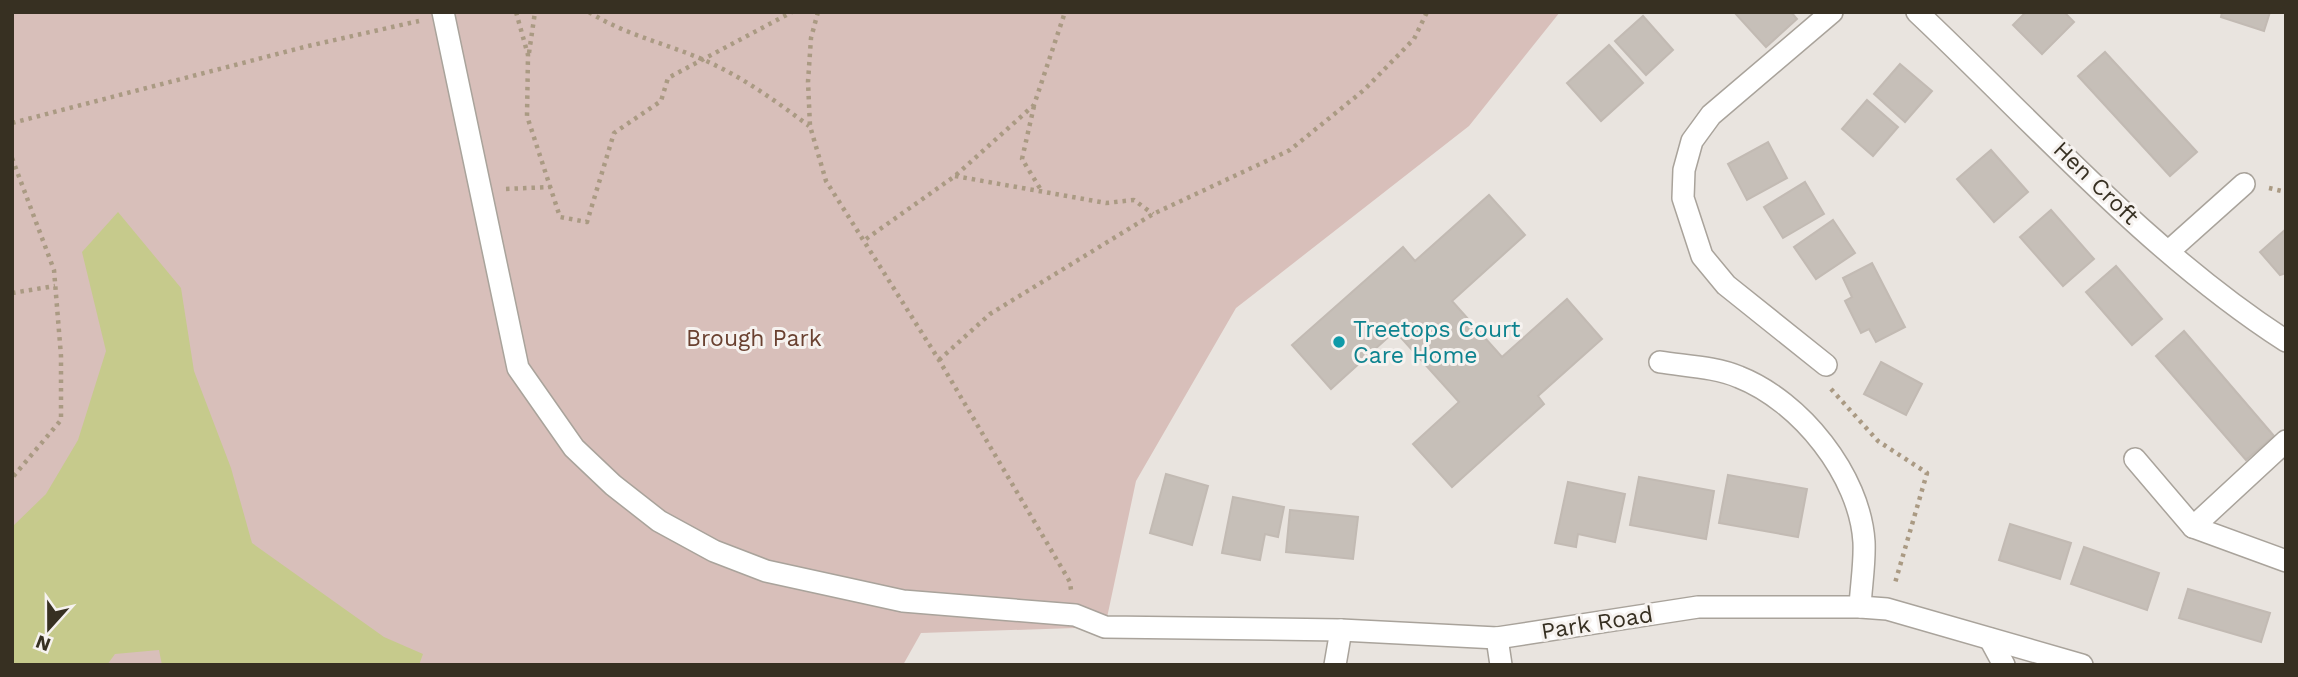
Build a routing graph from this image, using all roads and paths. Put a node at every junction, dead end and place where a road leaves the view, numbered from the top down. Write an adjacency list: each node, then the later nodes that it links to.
1 (516, 12): 11 (path)
2 (535, 12): 11 (path)
3 (589, 12): 12 (path)
4 (792, 12): 12 (path)
5 (818, 12): 15 (path)
6 (1065, 12): 13 (path)
7 (1427, 12): 22 (path)
8 (1832, 12): 30 (street)
9 (1917, 12): 24 (street, Hen Croft)
10 (443, 13): 14 (path); 20 (street)
11 (528, 55): 19 (path)
12 (704, 60): 15 (path); 19 (path)
13 (1034, 105): 17 (path); 21 (path)
14 (12, 123)
15 (810, 126): 23 (path)
16 (12, 158): 25 (path)
17 (955, 177): 21 (path); 23 (path)
18 (2244, 184): 24 (street)
19 (551, 187): 20 (path)
20 (481, 189): 38 (street)
21 (1041, 190): 22 (path)
22 (1153, 214): 28 (path)
23 (866, 239): 28 (path)
24 (2169, 251): 27 (street, Hen Croft)
25 (55, 286): 26 (path); 33 (path)
26 (12, 293)
27 (2286, 341)
28 (939, 360): 38 (path)
29 (1660, 362): 36 (street)
30 (1826, 365): 37 (path)
31 (2286, 441): 34 (street)
32 (2136, 459): 34 (street)
33 (12, 478)
34 (2193, 527): 35 (street)
35 (2286, 561)
36 (1860, 607): 37 (street, Park Road); 40 (street, Park Road)
37 (1887, 609): 41 (street, Park Road)
38 (1075, 615): 39 (street, Park Road)
39 (1341, 630): 40 (street, Park Road); 42 (street)
40 (1497, 638): 43 (street)
41 (1990, 639): 44 (street); 45 (street, Park Road)
42 (1335, 665)
43 (1501, 665)
44 (2004, 665)
45 (2082, 665)

